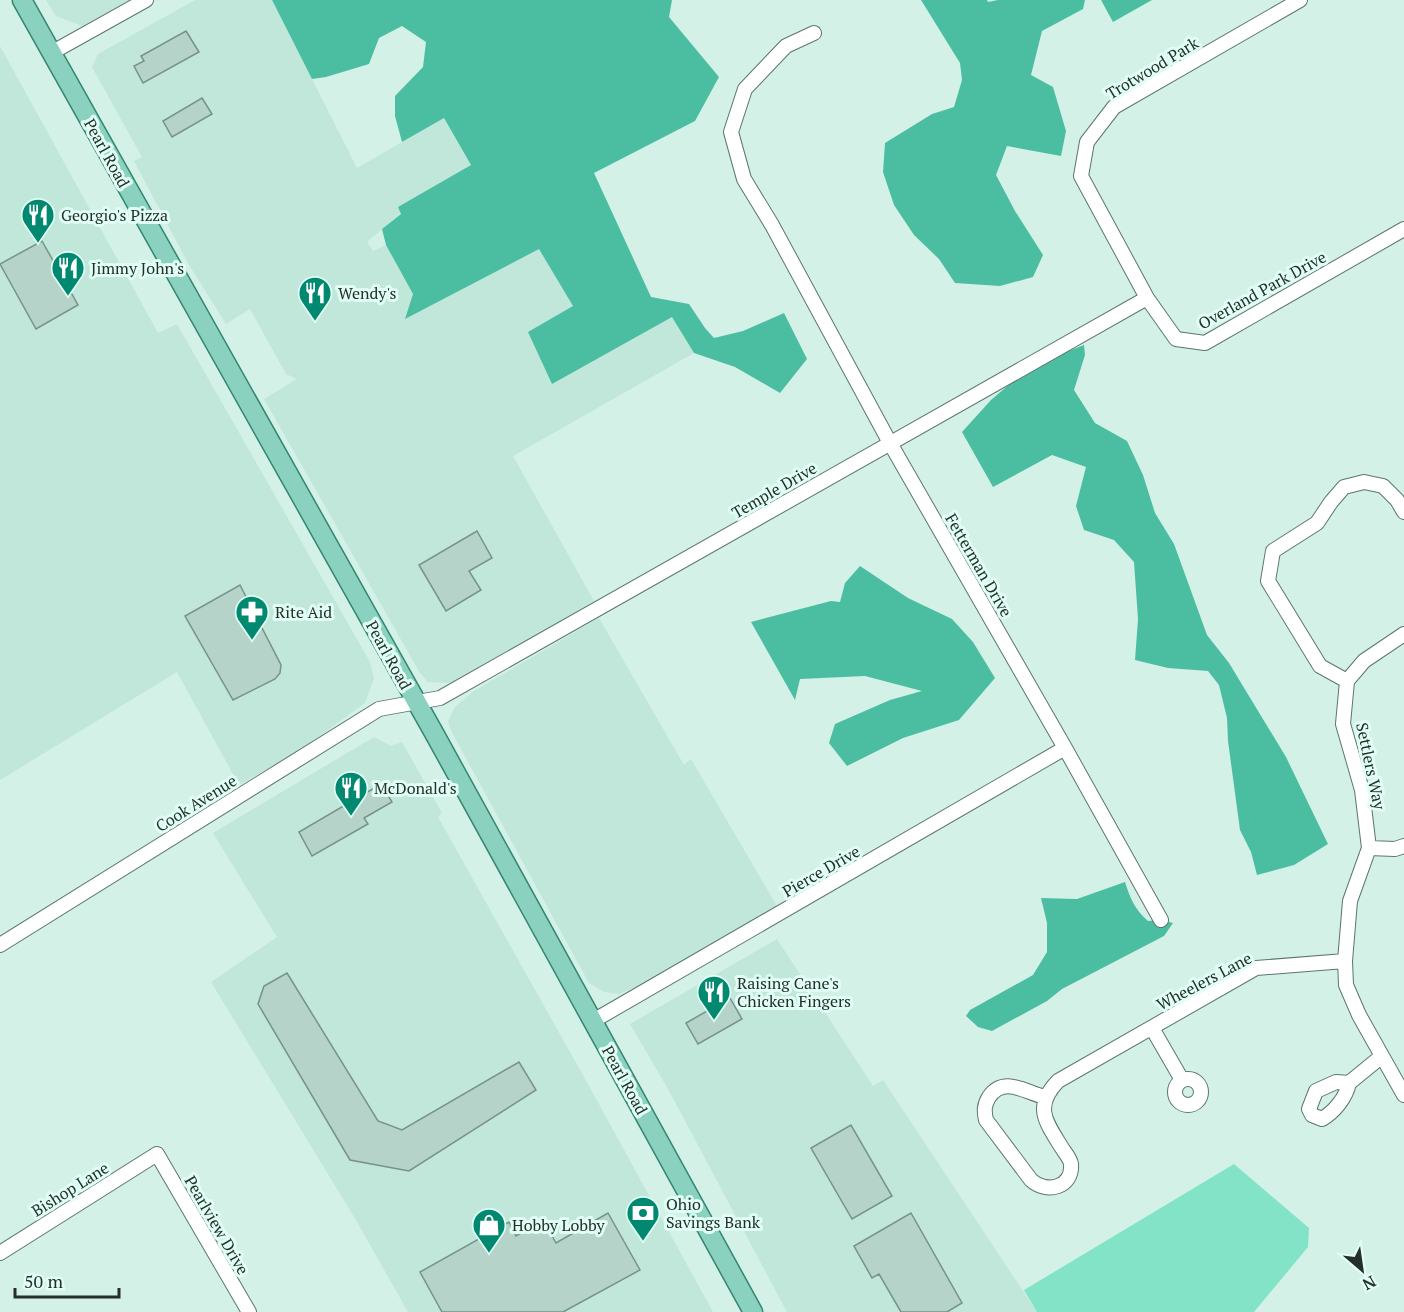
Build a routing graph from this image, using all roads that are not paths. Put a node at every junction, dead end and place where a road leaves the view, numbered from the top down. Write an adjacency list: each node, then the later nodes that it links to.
1 (22, 0): 5 (main road, Pearl Road)
2 (146, 0): 5 (street)
3 (1300, 0): 7 (street, Trotwood Park)
4 (814, 33): 8 (street, Fetterman Drive)
5 (51, 53): 12 (main road, Pearl Road)
6 (1404, 229): 7 (street, Overland Park Drive)
7 (1147, 298): 8 (street, Temple Drive)
8 (890, 443): 12 (street, Temple Drive); 13 (street, Fetterman Drive)
9 (1404, 512): 11 (street)
10 (1404, 634): 11 (street)
11 (1347, 681): 15 (street, Settlers Way)
12 (416, 704): 17 (street, Cook Avenue); 19 (main road, Pearl Road)
13 (1065, 747): 16 (street, Fetterman Drive); 19 (street, Pierce Drive)
14 (1404, 846): 15 (street)
15 (1369, 848): 18 (street, Settlers Way)
16 (1161, 920)
17 (0, 945)
18 (1345, 961): 20 (street, Wheelers Lane); 21 (street, Settlers Way)
19 (593, 1022): 29 (main road, Pearl Road)
20 (1152, 1028): 22 (street, Wheelers Lane); 25 (street, Wheelers Lane)
21 (1382, 1056): 23 (street); 24 (street, Settlers Way)
22 (1182, 1080)
23 (1349, 1083)
24 (1404, 1095)
25 (1046, 1097): 25 (street)
26 (157, 1154): 27 (street, Bishop Lane); 28 (street, Pearlview Drive)
27 (0, 1252)
28 (249, 1312)
29 (753, 1312)

